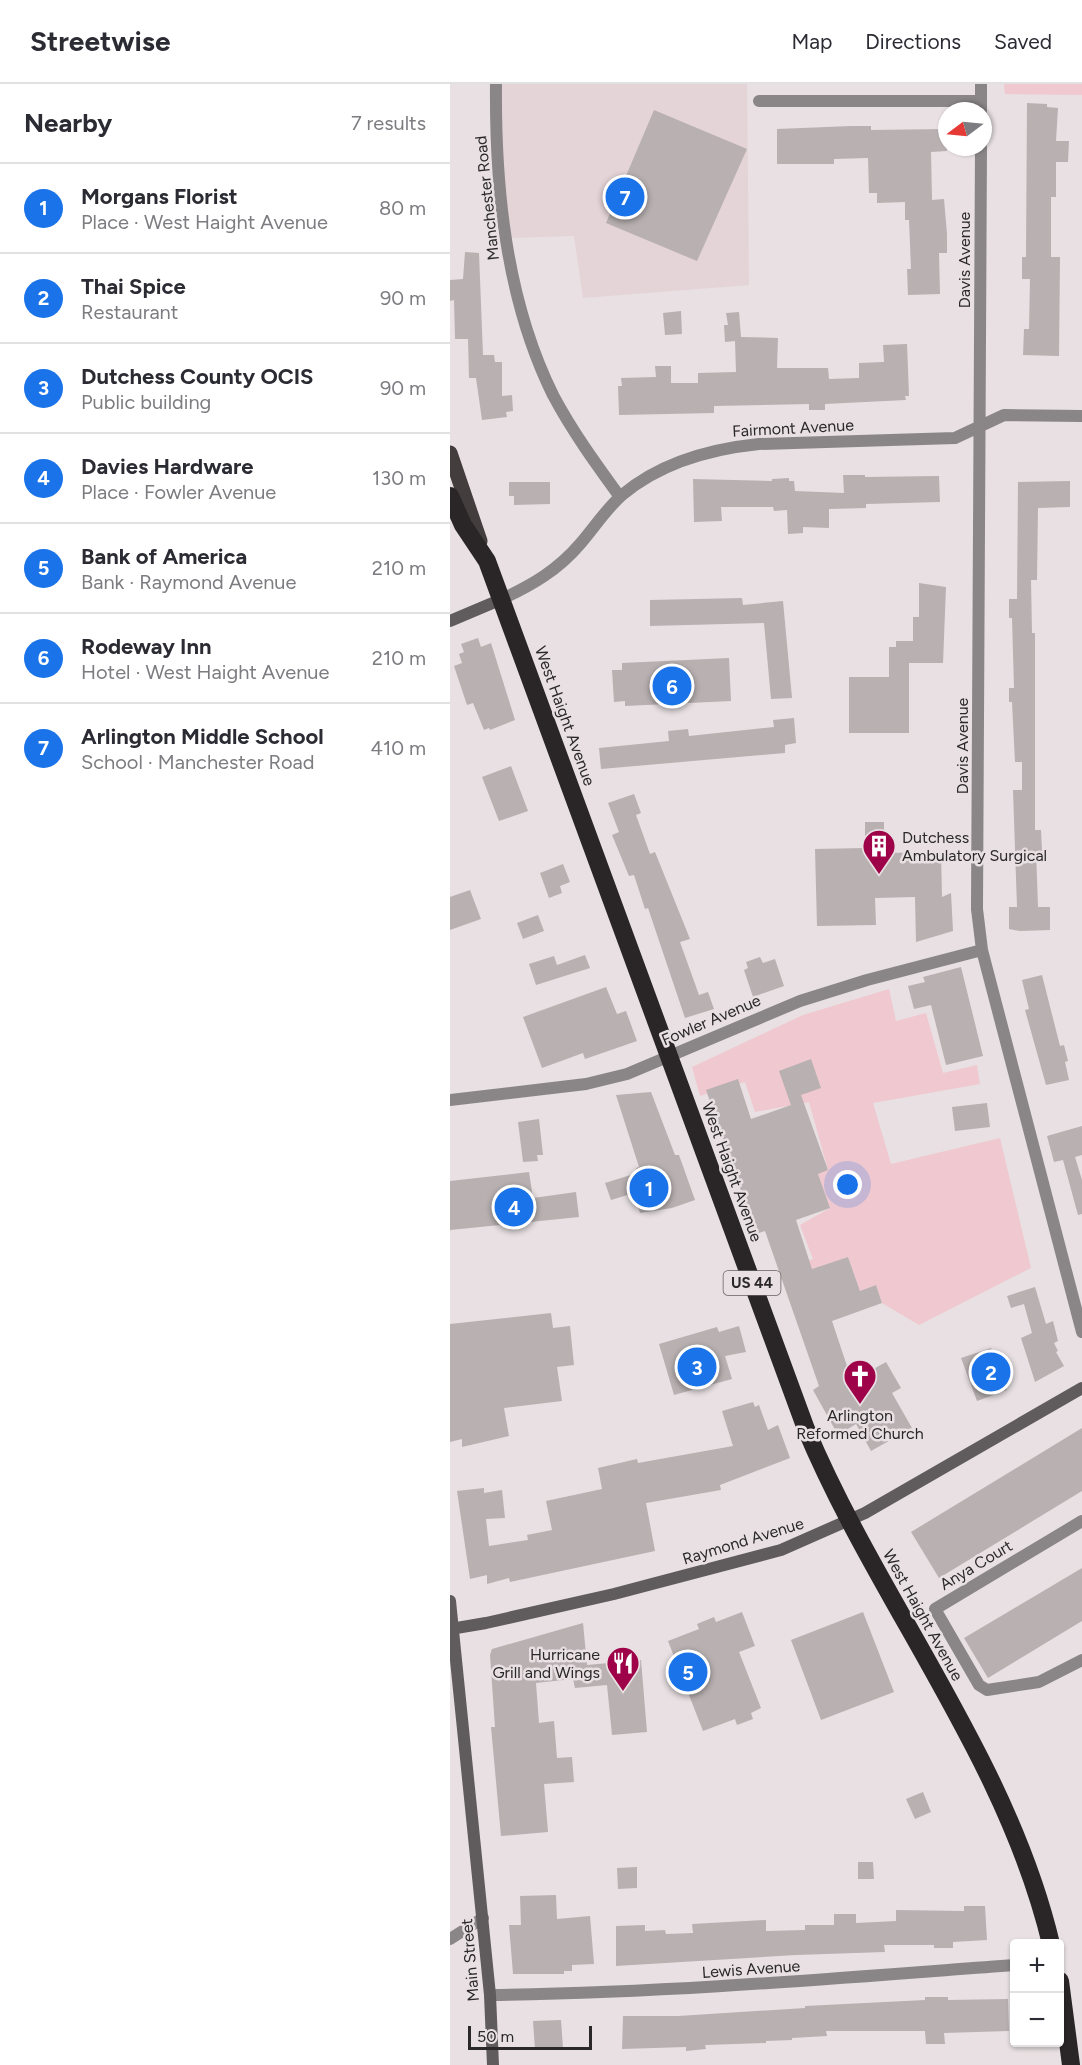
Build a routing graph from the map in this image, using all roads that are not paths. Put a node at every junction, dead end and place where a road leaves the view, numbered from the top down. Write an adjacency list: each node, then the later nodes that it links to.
1 (496, 84): 11 (street, Manchester Road)
2 (981, 84): 4 (street)
3 (759, 101): 5 (street)
4 (981, 102)
5 (938, 105)
6 (981, 156): 8 (street, Davis Avenue)
7 (1082, 416): 8 (street, Fairmont Avenue)
8 (981, 424): 11 (street, Fairmont Avenue); 15 (street, Davis Avenue)
9 (450, 453): 12 (main road)
10 (450, 496): 12 (highway, US 44)
11 (620, 497): 13 (street, Fairmont Avenue)
12 (487, 561): 13 (highway, West Haight Avenue / US 44)
13 (502, 599): 14 (main road, Fairmont Avenue); 16 (highway, West Haight Avenue / US 44)
14 (450, 621)
15 (982, 950): 16 (street, Fowler Avenue); 18 (street, Davis Avenue)
16 (669, 1057): 17 (street, Fowler Avenue); 20 (highway, West Haight Avenue / US 44)
17 (450, 1100)
18 (1082, 1332)
19 (1082, 1388): 20 (main road, Raymond Avenue)
20 (849, 1520): 23 (main road, Raymond Avenue); 27 (highway, West Haight Avenue / US 44)
21 (1082, 1521): 24 (street, Anya Court)
22 (450, 1601): 23 (main road, Main Street)
23 (452, 1629): 25 (main road, Main Street)
24 (1082, 1660)
25 (483, 1917): 26 (street); 30 (main road, Main Street)
26 (450, 1939)
27 (1050, 1939)
28 (1010, 1965): 30 (street, Lewis Avenue)
29 (1061, 1993): 32 (highway)
30 (490, 1995): 31 (main road, Main Street)
31 (493, 2065)
32 (1071, 2065)

